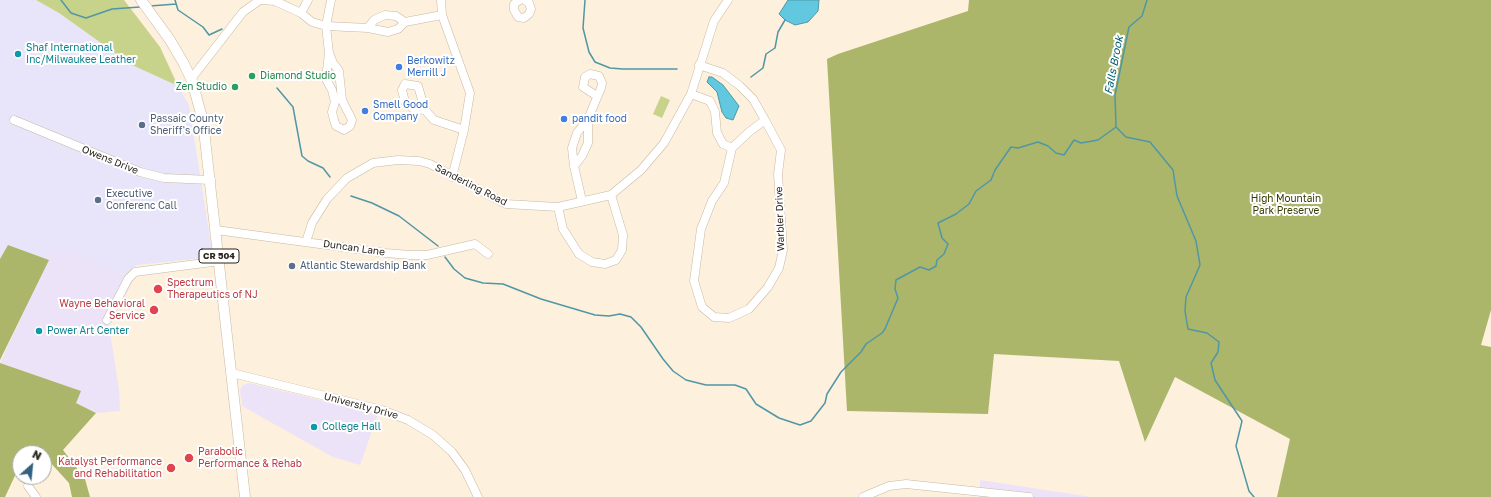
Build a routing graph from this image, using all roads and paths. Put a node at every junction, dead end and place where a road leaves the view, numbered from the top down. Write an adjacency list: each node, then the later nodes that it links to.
1 (308, 0): 8 (street)
2 (330, 0): 11 (street)
3 (442, 0): 9 (street)
4 (520, 0): 5 (street)
5 (525, 0)
6 (728, 0): 16 (street, Sanderling Road)
7 (144, 4): 15 (main road, CR 504)
8 (301, 13): 11 (street); 14 (street)
9 (442, 15): 10 (street); 24 (street)
10 (405, 22): 12 (street); 12 (street)
11 (326, 26): 12 (street); 13 (street)
12 (368, 28)
13 (329, 52): 13 (street)
14 (203, 63): 15 (street); 17 (street)
15 (184, 64): 17 (main road, CR 504)
16 (699, 65): 18 (street, Sanderling Road); 23 (street, Warbler Drive)
17 (191, 79): 28 (main road, CR 504)
18 (691, 94): 25 (street); 29 (street, Sanderling Road)
19 (597, 96): 22 (street)
20 (425, 110): 24 (street)
21 (14, 120): 28 (street, Owens Drive)
22 (588, 120): 26 (street); 26 (street)
23 (765, 120): 25 (street); 25 (street, Warbler Drive)
24 (464, 130): 27 (street)
25 (732, 148)
26 (574, 166): 30 (street)
27 (452, 177): 31 (street, Sanderling Road); 33 (street, Sanderling Road)
28 (211, 180): 32 (main road, CR 504)
29 (610, 195): 30 (street, Sanderling Road); 31 (street)
30 (582, 201): 31 (street, Sanderling Road)
31 (558, 207)
32 (216, 230): 33 (street, Duncan Lane); 35 (main road, CR 504)
33 (306, 242): 34 (street, Duncan Lane)
34 (488, 254)
35 (220, 261): 36 (street); 37 (main road, CR 504)
36 (107, 320)
37 (232, 373): 40 (main road, CR 504); 41 (street, University Drive)
38 (28, 486): 39 (street)
39 (36, 497)
40 (245, 497)
41 (478, 497)
42 (863, 497): 43 (street)
43 (1029, 497)

